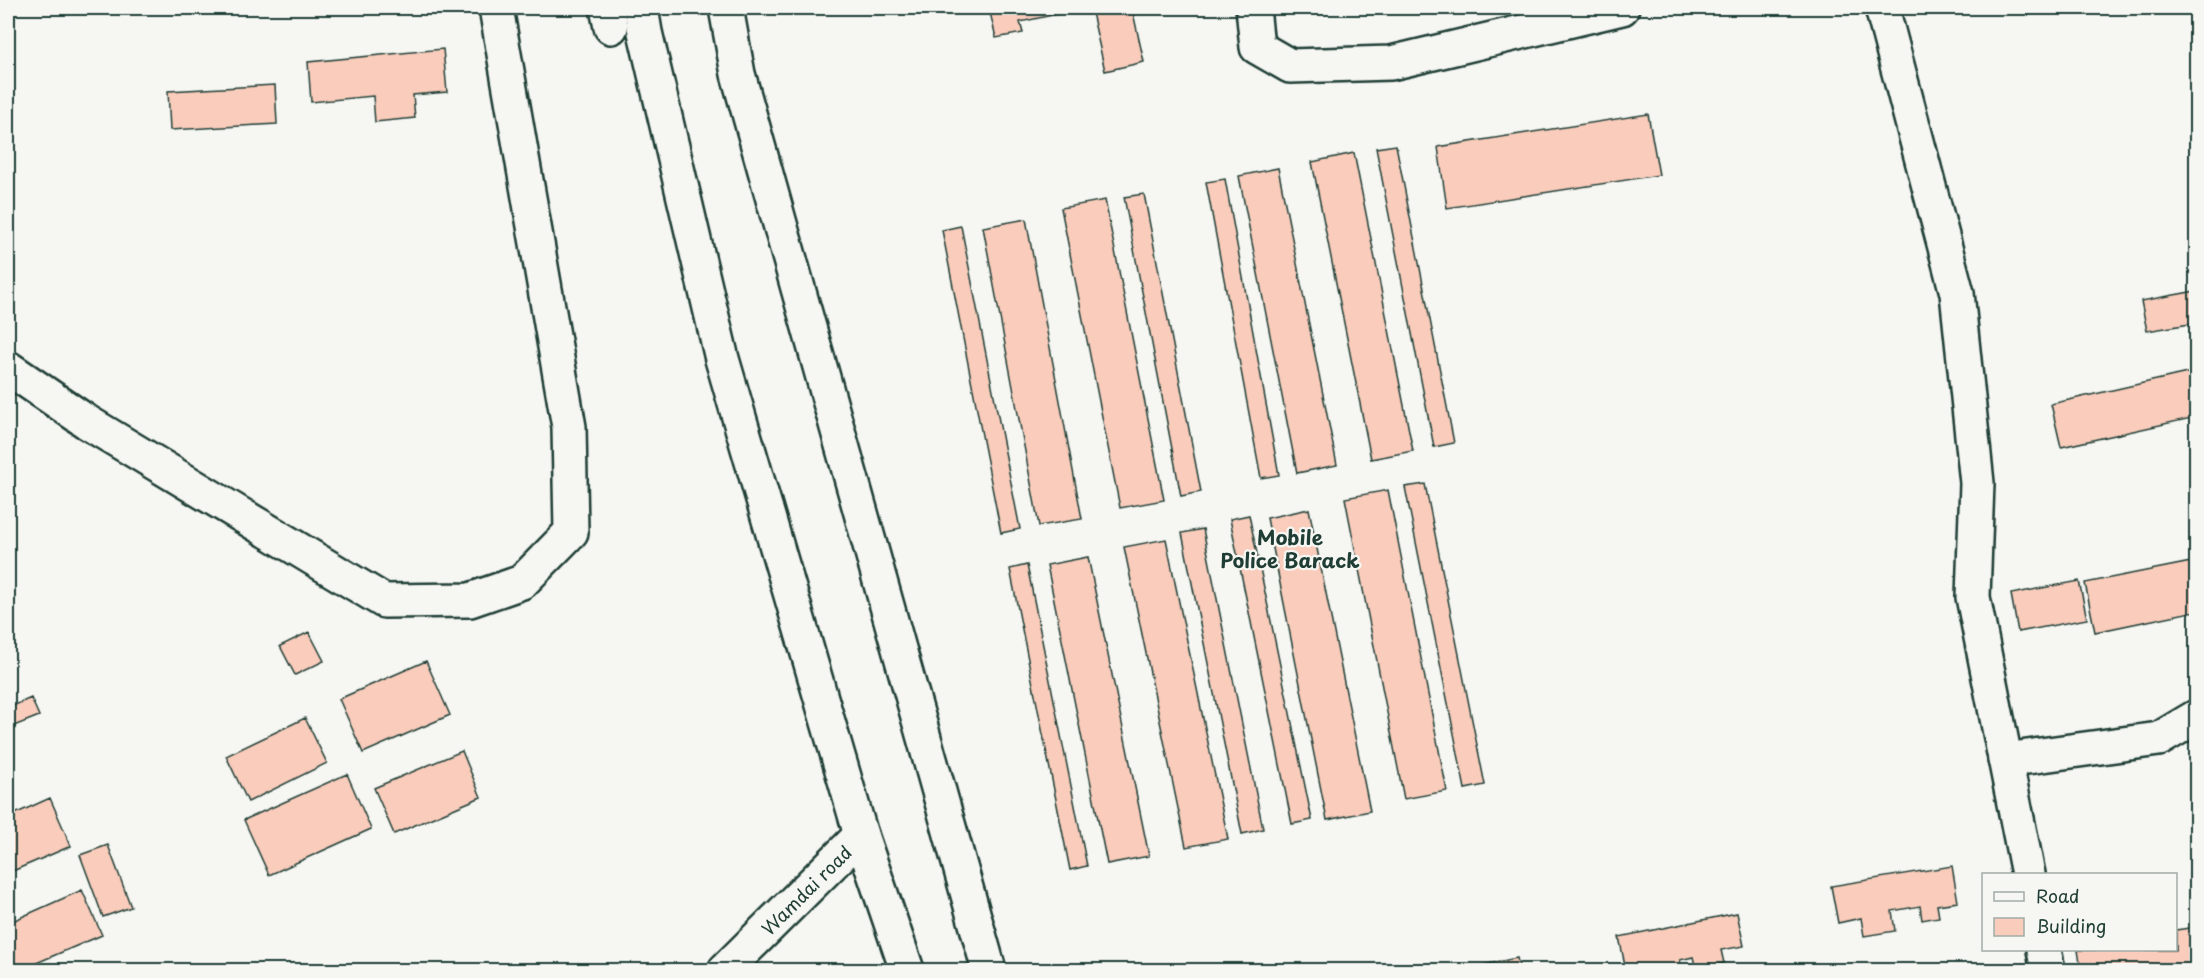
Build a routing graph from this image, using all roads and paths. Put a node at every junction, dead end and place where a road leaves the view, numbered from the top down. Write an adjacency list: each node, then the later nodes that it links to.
1 (496, 8): 8 (street)
2 (641, 8): 11 (street)
3 (726, 8): 16 (street)
4 (1253, 8): 7 (street)
5 (1622, 8): 7 (street)
6 (1882, 8): 10 (street)
7 (1569, 14)
8 (8, 368)
9 (2196, 717): 10 (street)
10 (2005, 760): 12 (street)
11 (861, 836): 14 (street, Wamdai road); 15 (street)
12 (2028, 873)
13 (2044, 951): 17 (street)
14 (725, 970)
15 (907, 970)
16 (989, 970)
17 (2048, 970)

